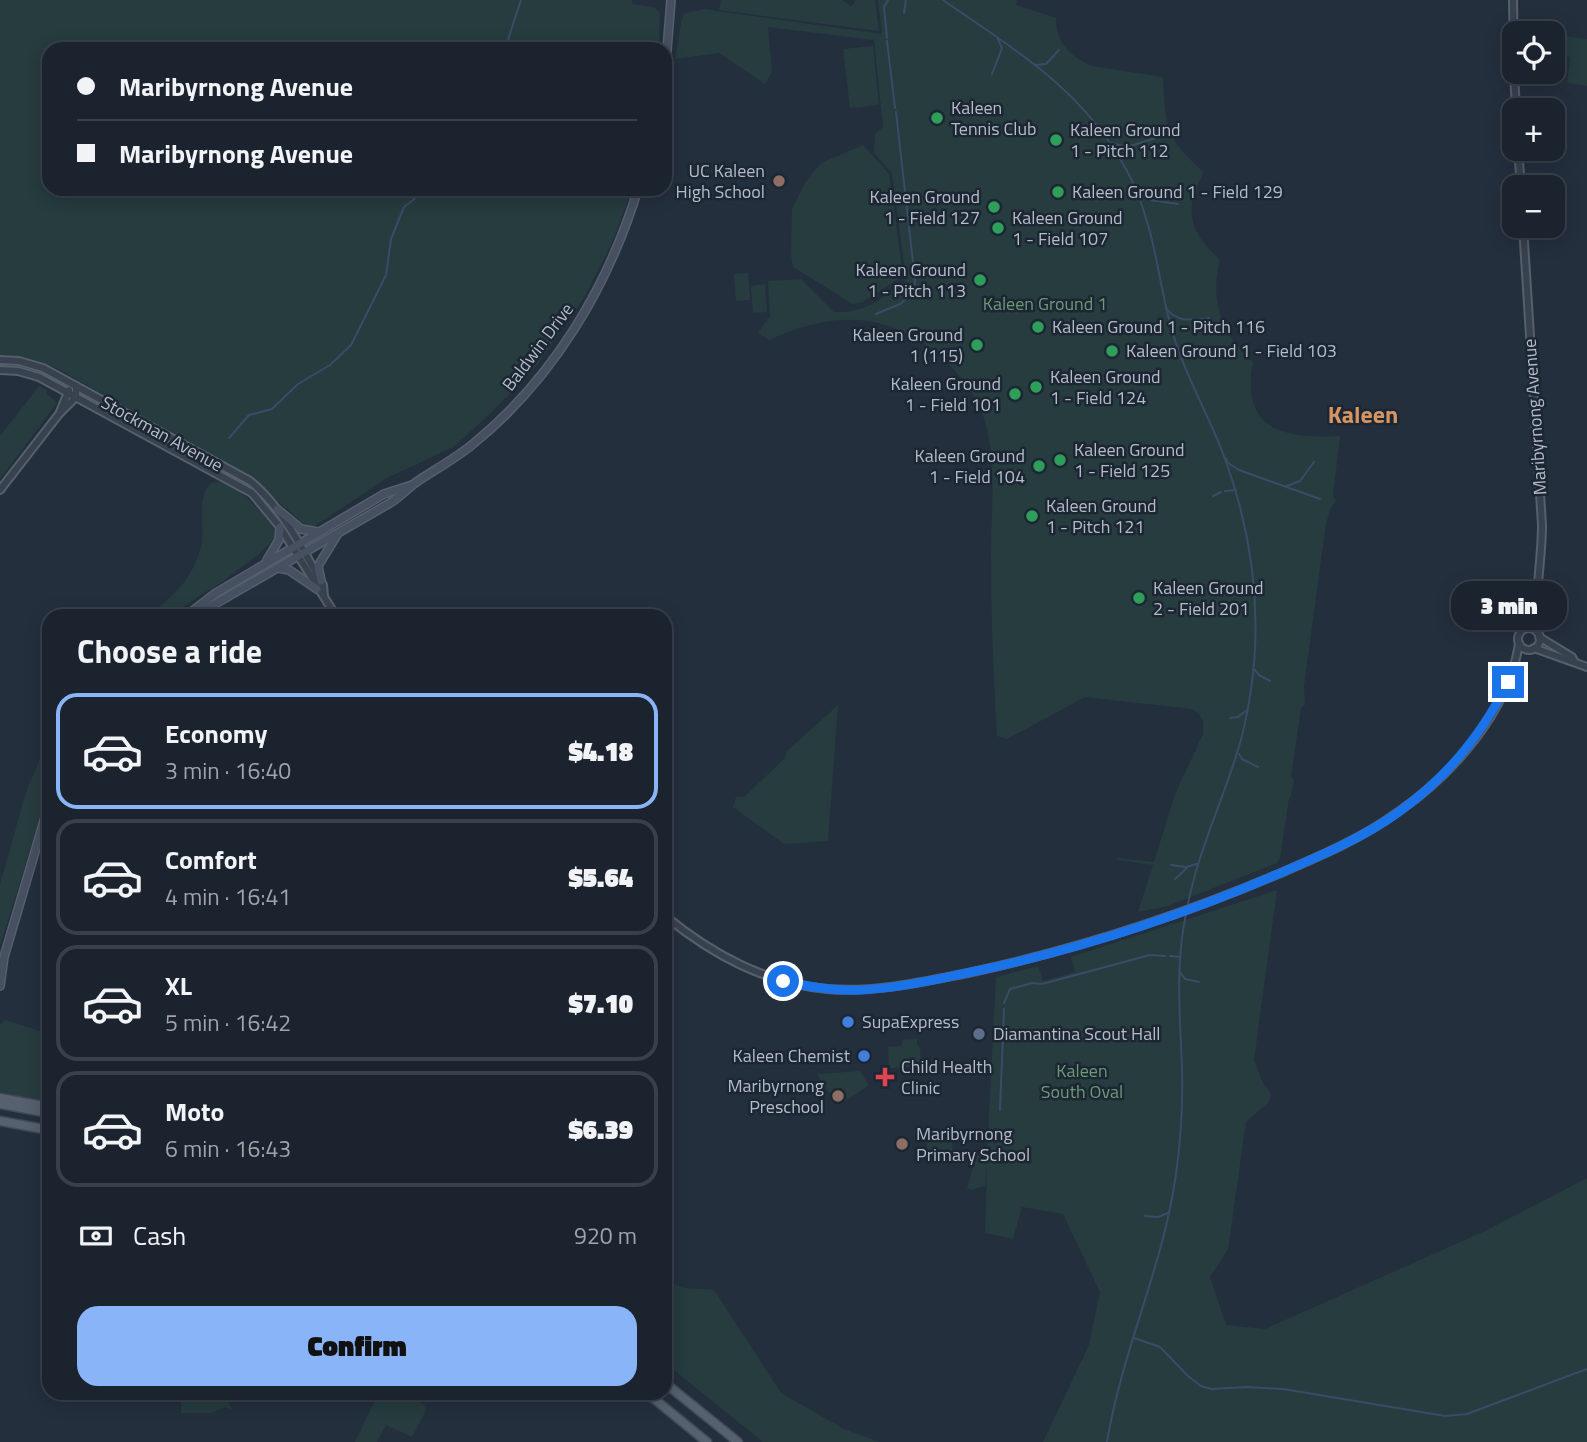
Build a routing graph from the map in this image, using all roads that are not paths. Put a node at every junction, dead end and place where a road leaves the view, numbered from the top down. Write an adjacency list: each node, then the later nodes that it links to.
1 (671, 0): 4 (main road)
2 (1513, 0): 3 (street)
3 (1513, 21)
4 (668, 42)
5 (635, 196): 13 (main road, Baldwin Drive)
6 (1524, 238): 29 (street, Maribyrnong Avenue)
7 (0, 360): 9 (street, Stockman Avenue)
8 (0, 370): 10 (street, Stockman Avenue)
9 (76, 386): 10 (street); 11 (street); 15 (street, Stockman Avenue)
10 (66, 392): 11 (street, Stockman Avenue); 12 (street)
11 (76, 397): 12 (street); 16 (street, Stockman Avenue)
12 (59, 414): 14 (street)
13 (412, 485): 17 (main road, Baldwin Drive); 18 (main road, Baldwin Drive)
14 (0, 490)
15 (277, 509): 17 (main road); 19 (street, Stockman Avenue)
16 (279, 527): 19 (street, Stockman Avenue); 21 (main road)
17 (319, 532): 19 (main road, Baldwin Drive)
18 (337, 534): 20 (main road, Baldwin Drive); 23 (main road)
19 (295, 546): 20 (street); 21 (main road, Baldwin Drive)
20 (301, 554): 22 (main road, Baldwin Drive); 23 (street); 24 (street)
21 (265, 564): 26 (main road, Baldwin Drive)
22 (277, 568): 24 (main road); 27 (main road, Baldwin Drive)
23 (321, 581): 25 (street)
24 (317, 589): 25 (street)
25 (324, 596): 28 (street)
26 (197, 609)
27 (204, 609)
28 (331, 609)
29 (1535, 609): 30 (street, Maribyrnong Avenue); 31 (street, Maribyrnong Avenue)
30 (1526, 628): 31 (street); 32 (street)
31 (1538, 635): 33 (street); 34 (street)
32 (1519, 644): 33 (street); 35 (street)
33 (1532, 649): 34 (street); 35 (street)
34 (1574, 661): 36 (street)
35 (1516, 665): 38 (street)
36 (1587, 667)
37 (42, 827): 39 (main road)
38 (672, 921)
39 (2, 960): 40 (main road)
40 (0, 986)
41 (0, 1098): 43 (main road)
42 (0, 1104): 44 (main road)
43 (42, 1106)
44 (42, 1112)
45 (0, 1121): 46 (main road)
46 (42, 1129)
47 (672, 1389): 50 (main road)
48 (656, 1400): 49 (main road)
49 (707, 1442)
50 (738, 1442)

